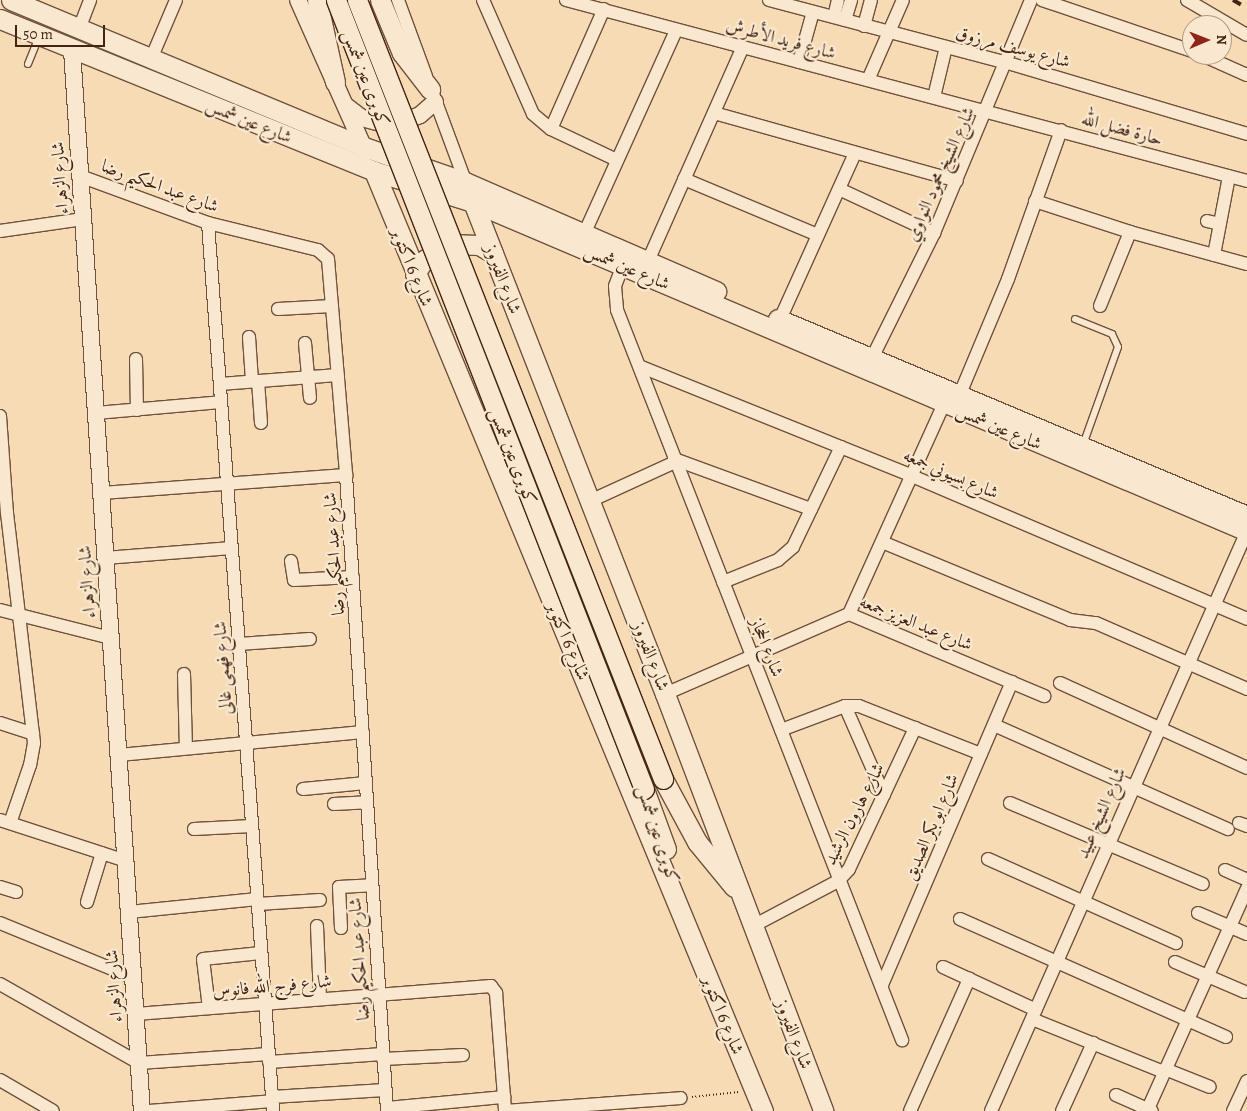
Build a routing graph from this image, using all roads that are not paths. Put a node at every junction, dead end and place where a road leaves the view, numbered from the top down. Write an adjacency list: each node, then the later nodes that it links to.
1 (90, 0): 26 (street)
2 (176, 0): 35 (street)
3 (298, 0): 42 (street)
4 (318, 0): 42 (main road)
5 (336, 0): 177 (main road, كوبرى عين شمس, bridge)
6 (356, 0): 170 (main road, كوبرى عين شمس, bridge)
7 (380, 0): 43 (main road)
8 (398, 0): 43 (street)
9 (483, 0): 48 (street)
10 (566, 0): 21 (street, شارع فريد الأطرش)
11 (769, 0): 20 (street, شارع يوسف مرزوق)
12 (838, 0): 24 (street)
13 (850, 0): 24 (street)
14 (871, 0): 25 (street)
15 (903, 0): 28 (street)
16 (1032, 0): 37 (street, شارع الشيخ محمود النواوي)
17 (1042, 0): 33 (street)
18 (1187, 0): 29 (street)
19 (16, 1): 26 (main road, شارع عين شمس)
20 (800, 4): 22 (street, شارع يوسف مرزوق)
21 (604, 9): 27 (street, شارع فريد الأطرش); 48 (street)
22 (813, 12): 24 (street, شارع يوسف مرزوق); 36 (street)
23 (0, 19): 30 (main road, شارع عين شمس)
24 (839, 19): 25 (street, شارع يوسف مرزوق)
25 (864, 26): 28 (street, شارع يوسف مرزوق)
26 (79, 29): 35 (main road, شارع عين شمس)
27 (676, 30): 31 (street, شارع فريد الأطرش); 53 (street)
28 (890, 32): 32 (street, شارع يوسف مرزوق); 41 (street)
29 (1247, 35)
30 (39, 36): 34 (main road, شارع عين شمس); 38 (lane)
31 (743, 47): 36 (street, شارع فريد الأطرش); 47 (street)
32 (946, 47): 37 (street, شارع يوسف مرزوق); 44 (street)
33 (1182, 48)
34 (72, 50): 54 (main road, شارع عين شمس); 55 (street, شارع الزهراء)
35 (151, 58): 51 (main road, شارع عين شمس)
36 (799, 62): 41 (street, شارع فريد الأطرش)
37 (1008, 62): 46 (street, شارع الشيخ محمود النواوي); 50 (street, شارع يوسف مرزوق)
38 (28, 64)
39 (1224, 65): 40 (street)
40 (1247, 75)
41 (868, 80): 44 (street, شارع فريد الأطرش)
42 (335, 82): 45 (street)
43 (433, 95): 45 (street); 59 (street)
44 (934, 97): 46 (street, شارع فريد الأطرش)
45 (346, 106): 51 (street)
46 (987, 111): 49 (street, حارة فضل الله); 60 (street, شارع الشيخ محمود النواوي)
47 (714, 113): 52 (street); 57 (street)
48 (551, 129): 53 (street)
49 (1060, 130): 56 (street, حارة فضل الله); 62 (street)
50 (1247, 134)
51 (364, 147): 54 (street); 59 (main road, شارع عين شمس)
52 (855, 153): 60 (street); 61 (street)
53 (617, 160): 69 (street)
54 (374, 171): 63 (main road, شارع عين شمس); 78 (main road, شارع 6 اكتوبر)
55 (80, 176): 64 (street, شارع الزهراء); 66 (street, شارع عبد الحكيم رضا)
56 (1230, 176): 58 (street, حارة فضل الله); 67 (street)
57 (684, 179): 72 (street); 75 (street)
58 (1247, 181)
59 (466, 182): 63 (street); 69 (main road, شارع عين شمس)
60 (957, 182): 71 (street, شارع الشيخ محمود النواوي)
61 (839, 189): 71 (street); 72 (street)
62 (1035, 201): 70 (street); 95 (street)
63 (473, 202): 73 (main road, شارع الفيروز); 77 (main road, شارع عين شمس)
64 (83, 219): 68 (street); 97 (street, شارع الزهراء)
65 (1207, 221): 67 (street)
66 (208, 223): 79 (street, شارع عبد الحكيم رضا); 92 (street, شارع فهمى غالى)
67 (1220, 224): 74 (street)
68 (0, 231)
69 (585, 232): 75 (main road, شارع عين شمس)
70 (1130, 232): 74 (street); 80 (street)
71 (934, 233): 86 (street, شارع الشيخ محمود النواوي)
72 (818, 235): 83 (street)
73 (493, 252): 78 (main road); 107 (main road, شارع الفيروز)
74 (1214, 255): 76 (street)
75 (648, 261): 83 (main road, شارع عين شمس)
76 (1247, 264)
77 (624, 265): 83 (main road, شارع عين شمس); 88 (street, شارع الحجاز)
78 (415, 274): 177 (main road, شارع 6 اكتوبر)
79 (332, 306): 81 (street); 89 (street, شارع عبد الحكيم رضا)
80 (1100, 306)
81 (278, 309)
82 (1075, 319): 100 (lane)
83 (777, 325): 86 (main road, شارع عين شمس); 95 (main road, شارع عين شمس)
84 (249, 337): 91 (street)
85 (305, 343): 90 (street)
86 (872, 358): 95 (main road, شارع عين شمس)
87 (136, 359): 96 (street)
88 (639, 366): 101 (street, شارع بسيوني جمعه); 102 (street, شارع الحجاز)
89 (338, 375): 90 (street); 103 (street, شارع عبد الحكيم رضا)
90 (307, 377): 91 (street); 93 (street)
91 (255, 381): 92 (street); 99 (street)
92 (220, 384): 94 (street, شارع فهمى غالى)
93 (310, 398)
94 (221, 402): 96 (street); 105 (street, شارع فهمى غالى)
95 (953, 403): 100 (main road, شارع عين شمس); 104 (street); 111 (main road, شارع عين شمس)
96 (137, 410): 97 (street)
97 (96, 414): 106 (street, شارع الزهراء)
98 (0, 418): 109 (street)
99 (262, 423)
100 (1082, 446): 110 (main road, شارع عين شمس)
101 (841, 447): 104 (street, شارع بسيوني جمعه); 108 (street)
102 (675, 460): 107 (street); 108 (street); 117 (street, شارع الحجاز)
103 (346, 475): 105 (street); 116 (street, شارع عبد الحكيم رضا)
104 (912, 476): 112 (street); 118 (street, شارع بسيوني جمعه)
105 (227, 484): 106 (street); 113 (street, شارع فهمى غالى)
106 (101, 493): 114 (street, شارع الزهراء)
107 (590, 501): 132 (main road, شارع الفيروز)
108 (811, 509): 117 (street)
109 (4, 512): 121 (street)
110 (1247, 516)
111 (1247, 531): 118 (street, شارع الشيخ عبيد)
112 (882, 542): 120 (street); 127 (street)
113 (232, 548): 114 (street); 125 (street, شارع فهمى غالى)
114 (106, 558): 123 (street, شارع الزهراء)
115 (292, 561): 116 (street)
116 (353, 577): 140 (street, شارع عبد الحكيم رضا)
117 (723, 582): 126 (street, شارع الحجاز)
118 (1213, 603): 122 (street, شارع بسيوني جمعه); 127 (street, شارع الشيخ عبيد)
119 (0, 610): 121 (street)
120 (849, 614): 126 (street, شارع عبد العزيز جمعه); 129 (street, شارع عبد العزيز جمعه)
121 (18, 615): 123 (street); 141 (street)
122 (1247, 619)
123 (111, 638): 145 (street, شارع الزهراء)
124 (310, 639): 125 (street)
125 (238, 644): 142 (street, شارع فهمى غالى)
126 (751, 655): 132 (street, شارع عبد العزيز جمعه); 139 (street, شارع الحجاز)
127 (1186, 663): 131 (street); 137 (street, شارع الشيخ عبيد)
128 (184, 674): 143 (street)
129 (1012, 682): 133 (street, شارع عبد العزيز جمعه); 136 (street, شارع ابو بكر الصديق)
130 (1060, 683): 137 (street)
131 (1247, 689)
132 (665, 694): 170 (main road, شارع الفيروز)
133 (1044, 696)
134 (845, 706): 138 (street); 139 (street); 150 (street)
135 (0, 723): 141 (street)
136 (994, 725): 144 (street, شارع ابو بكر الصديق); 148 (street)
137 (1158, 727): 146 (street); 148 (street, شارع الشيخ عبيد)
138 (915, 728): 144 (street); 150 (street, شارع هارون الرشيد)
139 (781, 730): 164 (street, شارع الحجاز)
140 (363, 732): 142 (street); 147 (street, شارع عبد الحكيم رضا)
141 (33, 734): 154 (street)
142 (246, 743): 143 (street); 155 (street, شارع فهمى غالى)
143 (186, 748): 145 (street)
144 (981, 754): 194 (street, شارع ابو بكر الصديق)
145 (119, 755): 161 (street, شارع الزهراء)
146 (1247, 768)
147 (366, 784): 149 (street); 151 (street, شارع عبد الحكيم رضا)
148 (1131, 788): 156 (street); 158 (street, شارع الشيخ عبيد)
149 (303, 789)
150 (884, 795): 164 (street, شارع هارون الرشيد)
151 (367, 802): 153 (street); 166 (street, شارع عبد الحكيم رضا)
152 (1010, 803): 158 (street)
153 (334, 804)
154 (5, 822): 159 (street)
155 (252, 826): 157 (street); 174 (street, شارع فهمى غالى)
156 (1238, 826)
157 (194, 829)
158 (1107, 844): 165 (street); 172 (street, شارع الشيخ عبيد)
159 (102, 853): 161 (street); 173 (street)
160 (988, 859): 172 (street)
161 (126, 861): 175 (street, شارع الزهراء)
162 (1225, 870): 163 (street)
163 (1247, 880)
164 (838, 882): 181 (street, شارع هارون الرشيد); 194 (street, شارع الحجاز)
165 (1202, 884)
166 (372, 885): 183 (street); 196 (street, شارع عبد الحكيم رضا)
167 (0, 887): 169 (street)
168 (1247, 888): 182 (street)
169 (16, 892)
170 (740, 893): 181 (main road, شارع الفيروز)
171 (320, 900): 174 (street)
172 (1082, 901): 185 (street); 187 (street, شارع الشيخ عبيد)
173 (87, 902)
174 (257, 902): 175 (street); 186 (street, شارع فهمى غالى)
175 (129, 912): 191 (street, شارع الزهراء)
176 (1198, 913): 182 (street)
177 (682, 914): 226 (main road, شارع 6 اكتوبر)
178 (960, 919): 187 (street)
179 (0, 923): 191 (street)
180 (317, 926): 197 (street)
181 (752, 926): 227 (main road, شارع الفيروز)
182 (1230, 927): 184 (street); 190 (street)
183 (341, 928)
184 (1247, 934)
185 (1176, 943)
186 (261, 953): 198 (street, شارع فهمى غالى); 199 (street)
187 (1055, 961): 201 (street, شارع الشيخ عبيد); 202 (street)
188 (1175, 962): 190 (street)
189 (943, 968): 192 (street)
190 (1208, 976): 195 (street); 202 (street)
191 (134, 978): 200 (street, شارع الزهراء)
192 (969, 979): 201 (street); 228 (street)
193 (0, 984): 209 (street)
194 (882, 986): 204 (street, شارع الحجاز)
195 (1245, 992)
196 (378, 995): 197 (street, شارع فرج الله فانوس); 207 (street, شارع عبد الحكيم رضا); 216 (street, شارع فرج الله فانوس)
197 (320, 999): 198 (street, شارع فرج الله فانوس)
198 (265, 1004): 199 (street, شارع فرج الله فانوس); 208 (street, شارع فهمى غالى)
199 (209, 1008): 200 (street, شارع فرج الله فانوس)
200 (136, 1014): 209 (street, شارع الزهراء)
201 (1034, 1014): 205 (street); 229 (street, شارع الشيخ عبيد)
202 (1187, 1020): 203 (street); 210 (street)
203 (1226, 1037)
204 (902, 1040)
205 (1093, 1043): 210 (street); 230 (street)
206 (463, 1055): 207 (street)
207 (383, 1057): 208 (street); 214 (street, شارع عبد الحكيم رضا)
208 (269, 1058): 209 (street); 218 (street, شارع فهمى غالى)
209 (139, 1063): 223 (street, شارع الزهراء)
210 (1165, 1070): 213 (street); 221 (street)
211 (0, 1080): 222 (street)
212 (1246, 1086): 231 (street)
213 (1210, 1087)
214 (385, 1090): 218 (street); 220 (street, شارع عبد الحكيم رضا)
215 (1116, 1095): 221 (street)
216 (504, 1098): 220 (street); 225 (street)
217 (681, 1098): 219 (street)
218 (272, 1103): 224 (street)
219 (623, 1107): 225 (street)
220 (387, 1109)
221 (1149, 1110)
222 (53, 1111)
223 (142, 1111)
224 (149, 1111)
225 (505, 1111)
226 (763, 1111)
227 (823, 1111)
228 (910, 1111)
229 (990, 1111)
230 (1062, 1111)
231 (1233, 1111)

